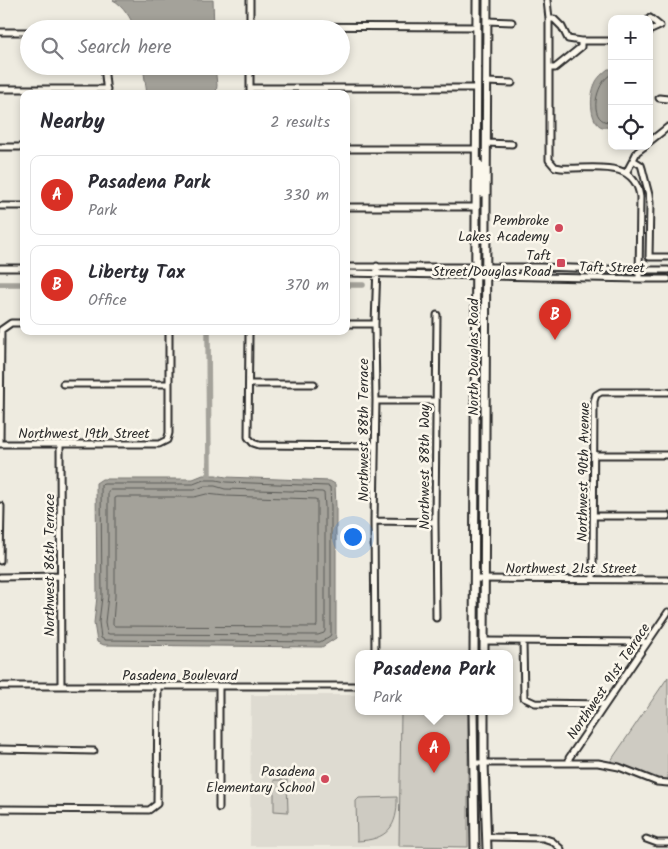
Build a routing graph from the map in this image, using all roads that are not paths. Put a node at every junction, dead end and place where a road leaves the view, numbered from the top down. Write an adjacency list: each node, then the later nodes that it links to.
1 (250, 0): 6 (street)
2 (477, 0): 10 (main road, North Douglas Road)
3 (487, 0): 8 (main road, North Douglas Road)
4 (547, 0): 5 (street)
5 (549, 19): 15 (street); 17 (street)
6 (250, 20)
7 (653, 20): 12 (street)
8 (487, 21): 9 (street); 20 (main road, North Douglas Road)
9 (512, 22)
10 (477, 27): 11 (street); 22 (main road, North Douglas Road)
11 (350, 28)
12 (653, 29)
13 (0, 32): 14 (street)
14 (20, 32)
15 (581, 41): 16 (street); 17 (street)
16 (608, 41)
17 (549, 68): 40 (street)
18 (105, 75): 25 (street)
19 (250, 75): 26 (street)
20 (486, 82): 21 (street); 32 (main road, North Douglas Road)
21 (512, 83)
22 (476, 88): 27 (street); 38 (main road, North Douglas Road)
23 (0, 89): 24 (street)
24 (36, 90)
25 (107, 90)
26 (250, 90)
27 (325, 90)
28 (659, 98): 29 (street)
29 (668, 99)
30 (668, 127): 31 (street)
31 (653, 139)
32 (486, 143): 33 (street); 41 (main road, North Douglas Road)
33 (512, 144)
34 (0, 147): 35 (street)
35 (20, 148)
36 (350, 149): 38 (street)
37 (640, 150): 39 (street)
38 (476, 153): 41 (main road); 45 (main road, North Douglas Road)
39 (633, 160): 40 (street); 46 (street)
40 (626, 173): 53 (street)
41 (486, 200): 50 (main road, North Douglas Road)
42 (0, 206): 43 (street)
43 (20, 206)
44 (350, 207): 45 (street)
45 (476, 207): 49 (main road, North Douglas Road)
46 (668, 257)
47 (377, 266): 48 (street, Taft Street); 49 (street, Taft Street); 56 (street, Northwest 88th Terrace)
48 (350, 267)
49 (476, 267): 50 (street, Taft Street); 57 (main road, North Douglas Road)
50 (486, 267): 53 (street, Taft Street); 58 (main road, North Douglas Road)
51 (0, 268): 52 (street)
52 (20, 268)
53 (639, 270): 54 (street, Taft Street); 59 (street)
54 (668, 270)
55 (350, 273): 56 (street, Taft Street)
56 (377, 275): 57 (street, Taft Street); 64 (street, Northwest 88th Terrace)
57 (476, 276): 58 (street, Taft Street); 88 (main road, North Douglas Road)
58 (486, 276): 59 (street, Taft Street); 89 (main road, North Douglas Road)
59 (639, 279): 60 (street, Taft Street)
60 (668, 279)
61 (437, 315): 73 (street, Northwest 88th Way)
62 (20, 323): 74 (street)
63 (350, 324): 64 (street)
64 (375, 324): 72 (street, Northwest 88th Terrace)
65 (169, 335): 68 (street)
66 (249, 335): 69 (street)
67 (63, 384): 68 (street)
68 (169, 384): 75 (street, Northwest 19th Street)
69 (249, 384): 70 (street); 76 (street)
70 (314, 384)
71 (668, 392): 77 (street, Northwest 90th Avenue)
72 (376, 401): 73 (street); 76 (street, Northwest 88th Terrace)
73 (435, 401): 83 (street, Northwest 88th Way)
74 (0, 444): 75 (street, Northwest 19th Street)
75 (60, 445): 85 (street, Northwest 86th Terrace)
76 (374, 446): 82 (street, Northwest 88th Terrace)
77 (594, 455): 78 (street); 80 (street, Northwest 90th Avenue)
78 (668, 455)
79 (1, 506): 84 (street)
80 (594, 516): 81 (street); 87 (street, Northwest 90th Avenue)
81 (668, 516)
82 (374, 521): 83 (street); 96 (street, Northwest 88th Terrace)
83 (434, 522): 92 (street, Northwest 88th Way)
84 (0, 561)
85 (61, 576): 86 (street); 100 (street, Northwest 86th Terrace)
86 (0, 577)
87 (593, 579): 89 (street, Northwest 21st Street); 90 (street, Northwest 21st Street)
88 (475, 580): 89 (street, Northwest 21st Street); 97 (main road, North Douglas Road)
89 (484, 580): 93 (main road, North Douglas Road)
90 (668, 580)
91 (668, 612): 95 (street, Northwest 91st Terrace)
92 (436, 618)
93 (484, 641): 94 (street); 98 (main road, North Douglas Road)
94 (523, 642): 95 (street); 104 (street)
95 (647, 642): 104 (street, Northwest 91st Terrace)
96 (375, 650)
97 (474, 650)
98 (484, 650)
99 (0, 686): 100 (street, Pasadena Boulevard)
100 (61, 686): 101 (street, Pasadena Boulevard)
101 (158, 686): 102 (street, Pasadena Boulevard); 114 (street)
102 (219, 686): 103 (street, Pasadena Boulevard); 113 (street)
103 (355, 686)
104 (606, 704): 111 (street, Northwest 91st Terrace)
105 (474, 715): 109 (main road)
106 (484, 715): 110 (main road)
107 (0, 750): 108 (street)
108 (94, 751)
109 (474, 763): 110 (street); 118 (main road)
110 (484, 763): 111 (street); 115 (main road)
111 (569, 764): 112 (street)
112 (668, 783)
113 (219, 808)
114 (0, 809)
115 (487, 837): 119 (main road); 120 (street)
116 (646, 839): 117 (street)
117 (668, 843)
118 (475, 849)
119 (487, 849)
120 (561, 849)

